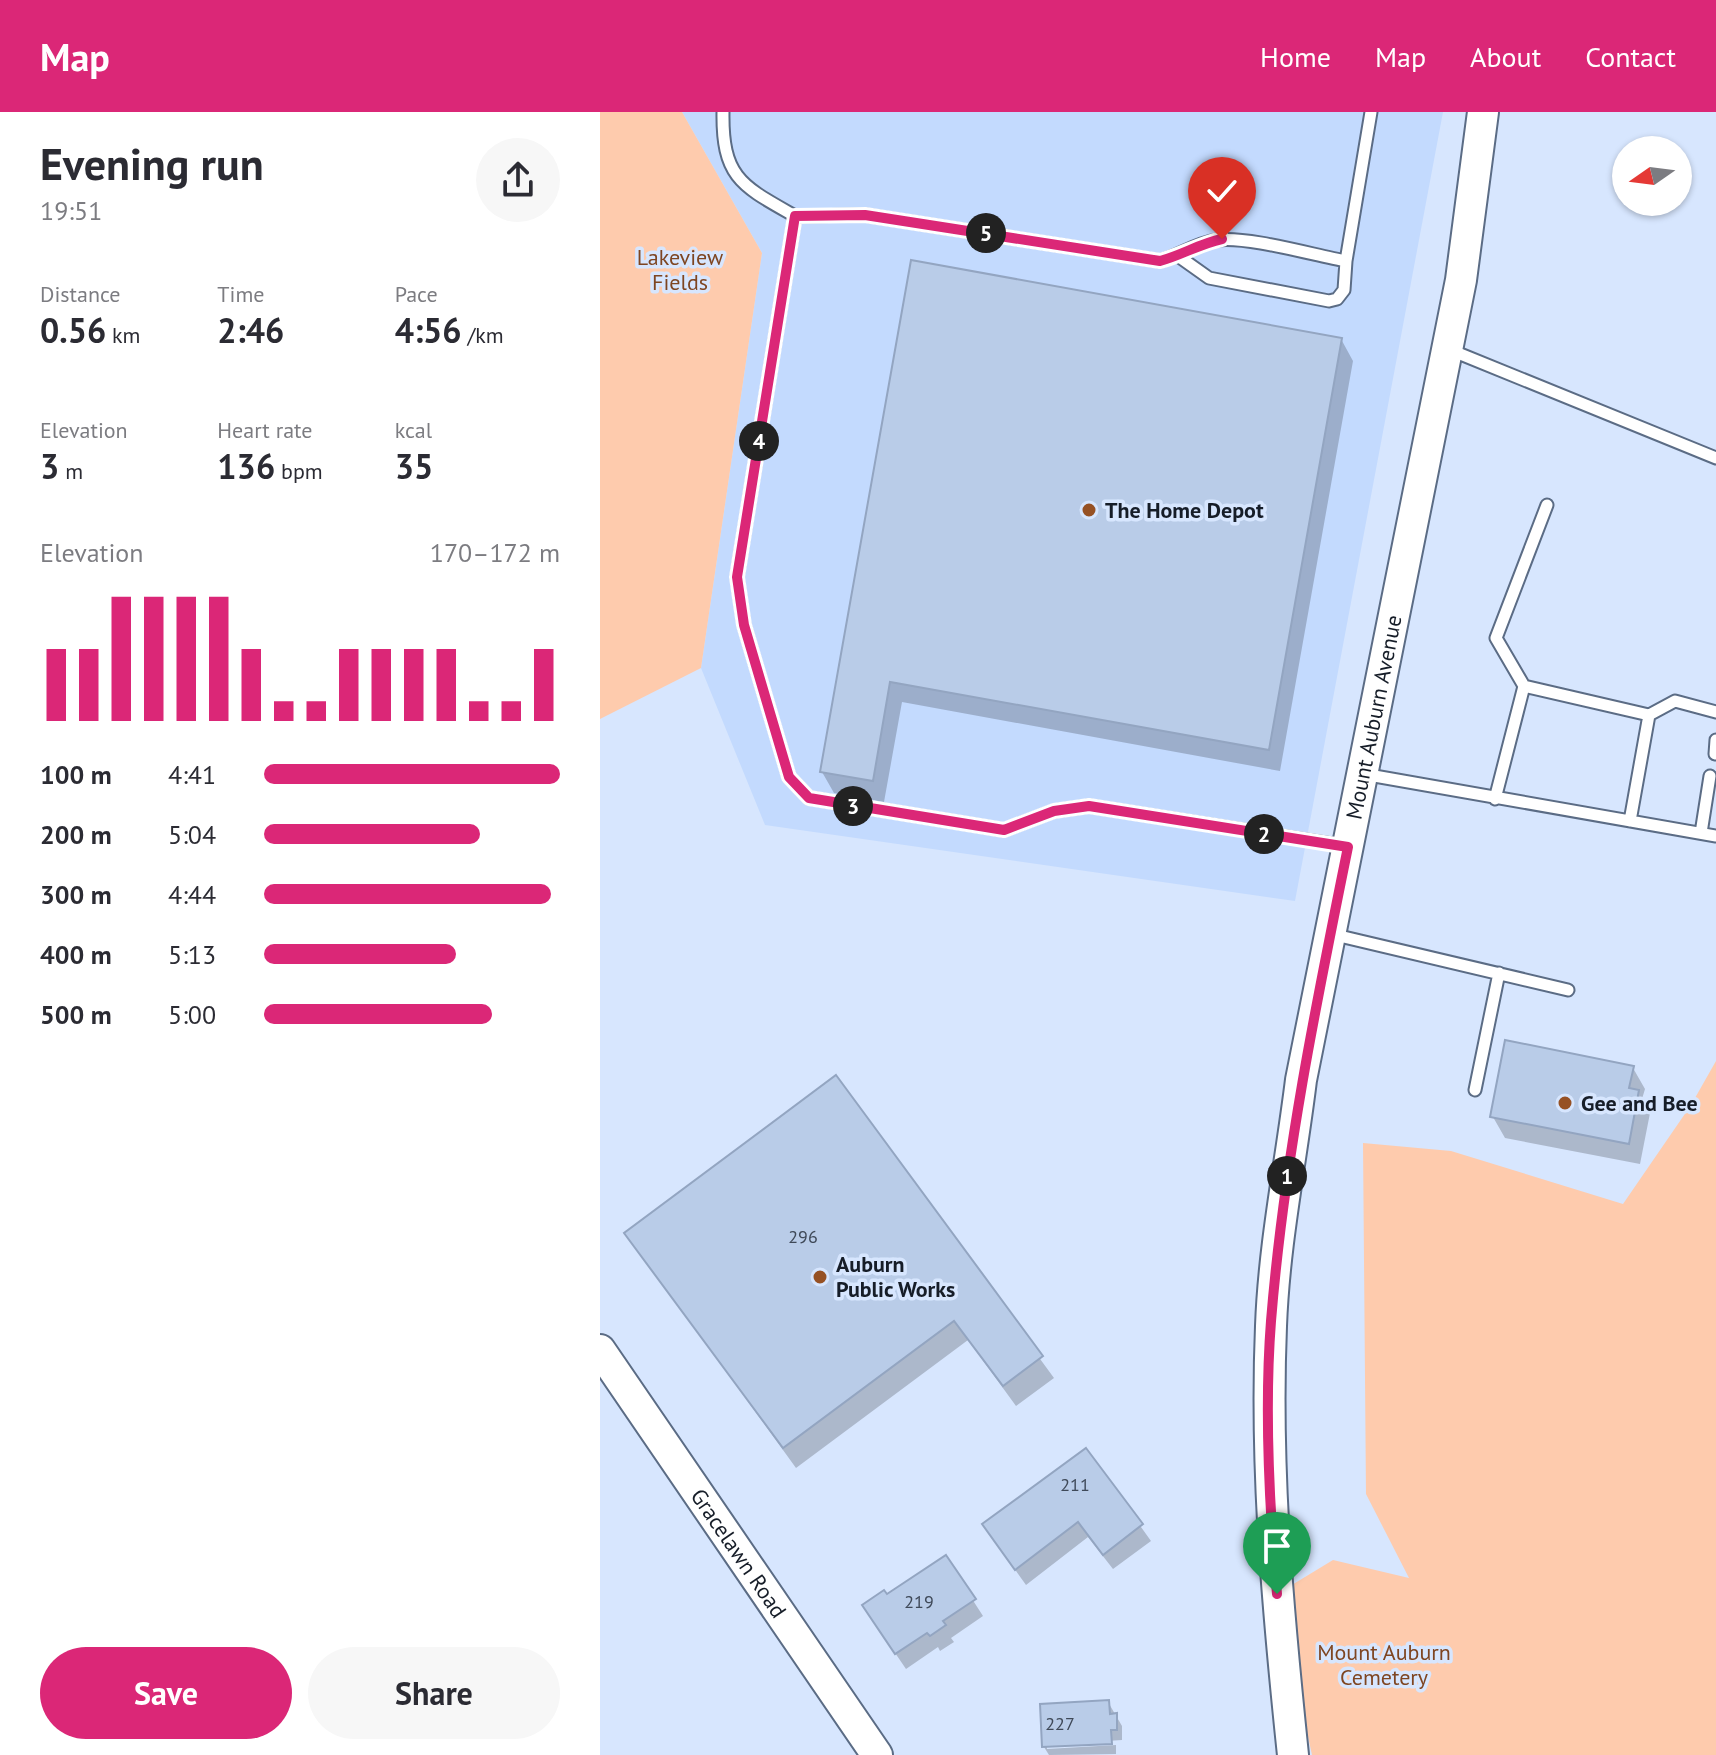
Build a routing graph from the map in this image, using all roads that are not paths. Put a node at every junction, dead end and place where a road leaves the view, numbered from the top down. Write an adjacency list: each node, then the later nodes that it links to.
1 (723, 112): 4 (lane)
2 (1371, 112): 6 (lane)
3 (1483, 112): 7 (main road, Mount Auburn Avenue)
4 (795, 216): 5 (lane); 21 (lane)
5 (1178, 256): 6 (lane); 6 (lane)
6 (1346, 261)
7 (1447, 349): 8 (lane); 15 (main road, Mount Auburn Avenue)
8 (1716, 458)
9 (1547, 505): 10 (lane)
10 (1524, 686): 12 (lane); 17 (lane)
11 (1716, 712): 12 (lane)
12 (1649, 715): 18 (lane)
13 (1716, 740): 14 (lane)
14 (1715, 754)
15 (1362, 774): 17 (lane); 21 (main road, Mount Auburn Avenue)
16 (1710, 776): 19 (lane)
17 (1495, 799): 18 (lane)
18 (1630, 821): 19 (lane)
19 (1701, 833): 20 (lane)
20 (1716, 836)
21 (1348, 847): 22 (main road, Mount Auburn Avenue)
22 (1330, 934): 23 (lane); 28 (main road, Mount Auburn Avenue)
23 (1499, 973): 24 (lane); 25 (lane)
24 (1568, 990)
25 (1475, 1090)
26 (600, 1350): 27 (main road, Gracelawn Road)
27 (877, 1755)
28 (1293, 1755)

